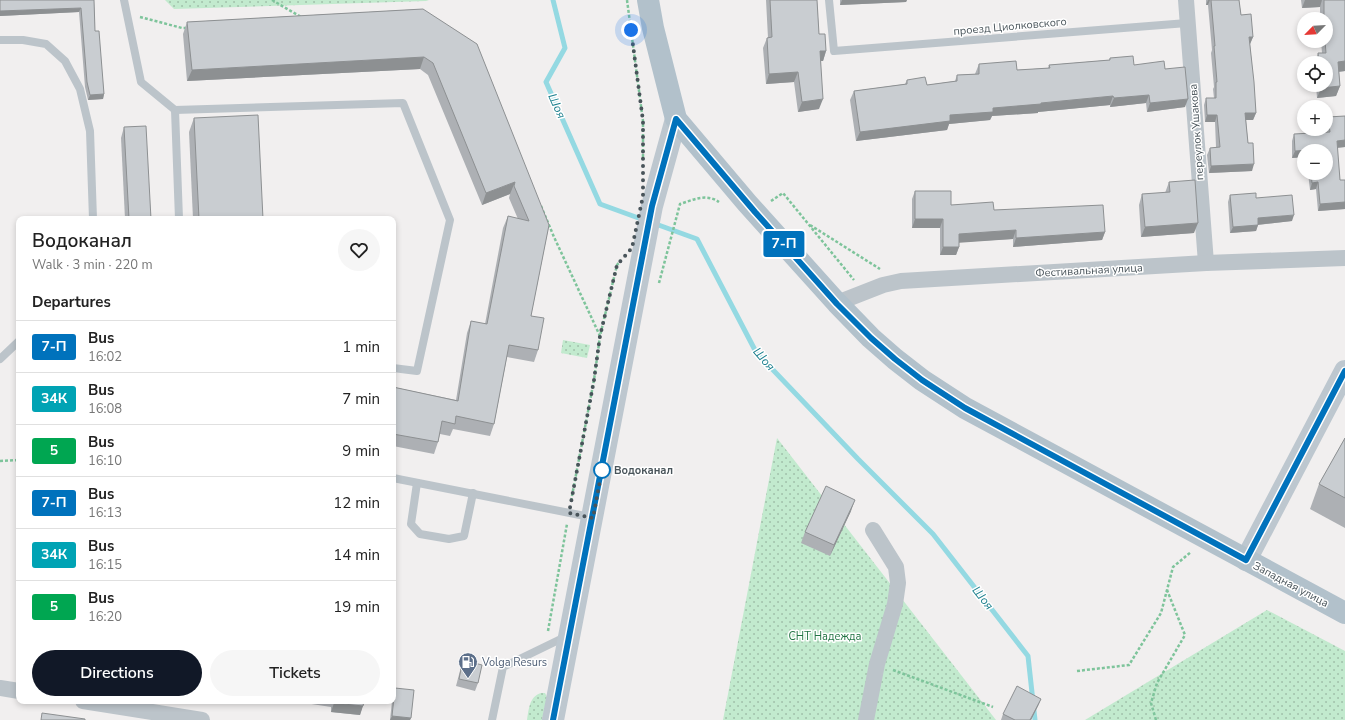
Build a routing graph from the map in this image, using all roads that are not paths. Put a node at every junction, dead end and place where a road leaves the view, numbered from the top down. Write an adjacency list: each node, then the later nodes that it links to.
1 (124, 0): 7 (lane)
2 (648, 0): 8 (main road)
3 (830, 0): 5 (lane, проезд Циолковского)
4 (1186, 0): 5 (street, переулок Ушакова)
5 (1187, 23): 12 (street, переулок Ушакова)
6 (0, 40): 9 (lane)
7 (175, 110): 10 (lane); 16 (lane)
8 (676, 119): 13 (main road, Западная улица); 21 (main road)
9 (93, 216)
10 (179, 216)
11 (1345, 258): 12 (street, Фестивальная улица)
12 (1206, 263): 13 (street, Фестивальная улица)
13 (837, 304): 23 (main road, Западная улица)
14 (16, 344): 15 (lane)
15 (0, 359)
16 (396, 368)
17 (1345, 371): 23 (main road)
18 (396, 479): 19 (lane)
19 (417, 483): 20 (lane); 20 (lane)
20 (473, 494): 21 (lane)
21 (593, 518): 25 (main road)
22 (873, 530): 32 (street)
23 (1246, 560): 24 (main road, Западная улица)
24 (1345, 613)
25 (569, 635): 30 (lane); 31 (main road)
26 (0, 688): 27 (street)
27 (16, 691)
28 (102, 704): 29 (street)
29 (202, 720)
30 (492, 720)
31 (553, 720)
32 (866, 720)

